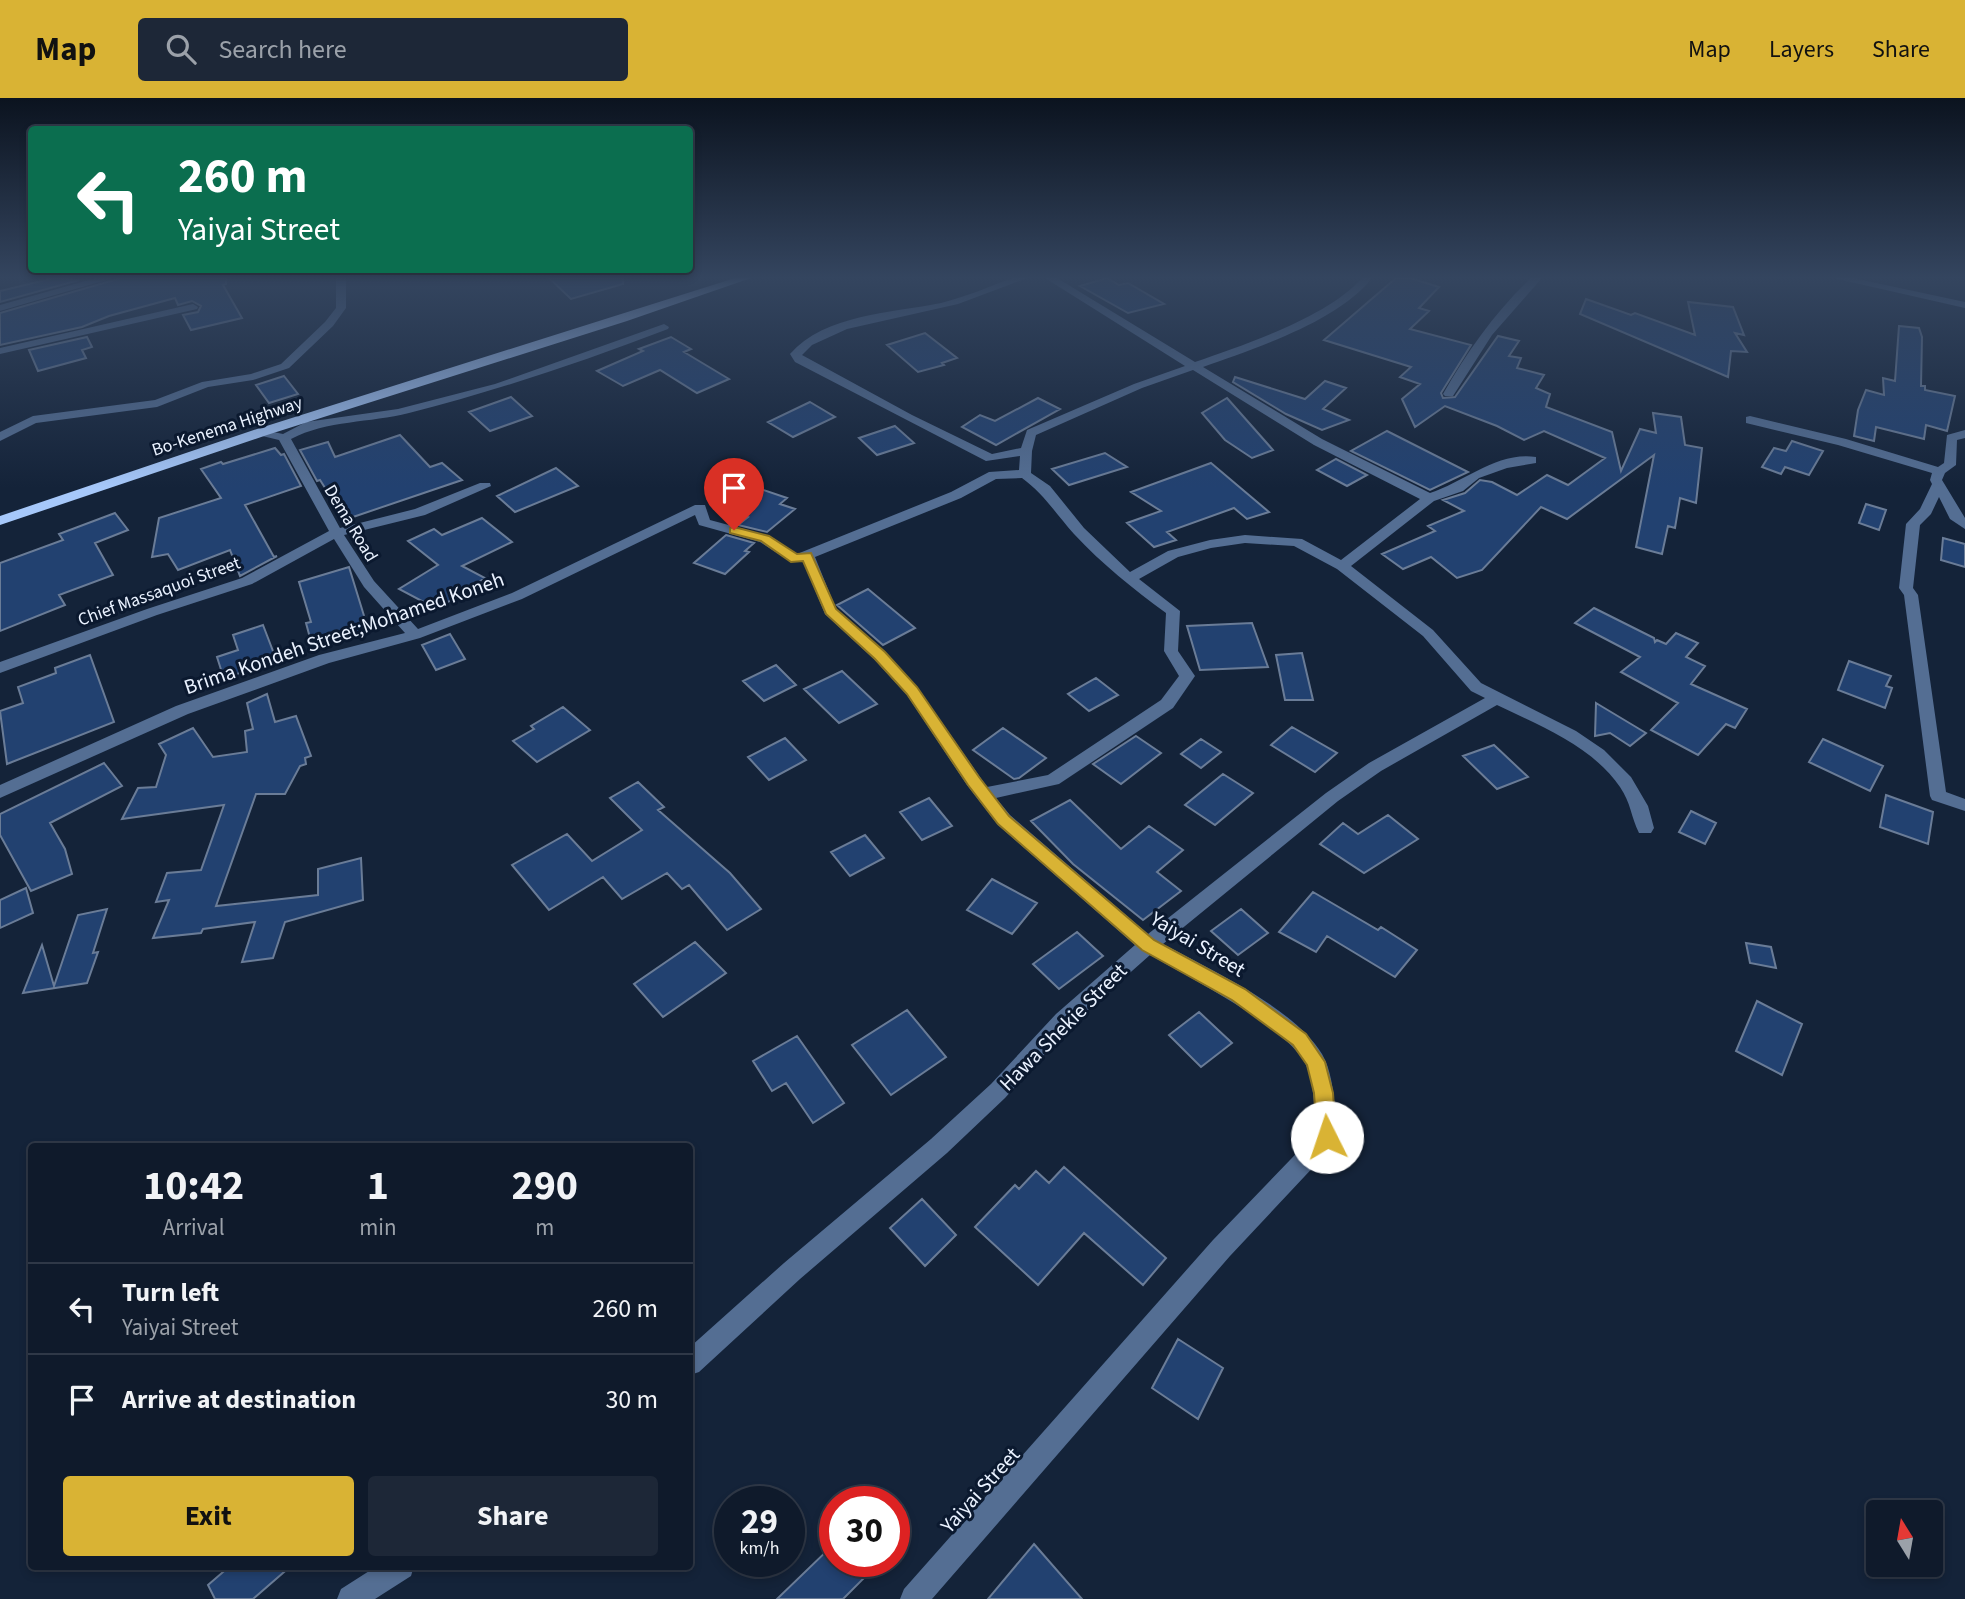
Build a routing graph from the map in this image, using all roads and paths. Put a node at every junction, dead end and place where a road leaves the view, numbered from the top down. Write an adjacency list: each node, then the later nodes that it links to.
1 (304, 348): 13 (street)
2 (532, 348): 11 (highway, Bo-Kenema Highway)
3 (605, 348): 14 (street)
4 (801, 348): 16 (street)
5 (1165, 348): 8 (street)
6 (1243, 348): 8 (street)
7 (1480, 348): 9 (street)
8 (1194, 366): 15 (street); 22 (street)
9 (1449, 394)
10 (1749, 420): 20 (street)
11 (262, 432): 14 (street); 23 (highway, Bo-Kenema Highway)
12 (1965, 435): 20 (street)
13 (0, 438)
14 (284, 438): 25 (street, Dema Road)
15 (1026, 451): 16 (street); 18 (street)
16 (990, 458): 19 (street)
17 (1532, 460): 22 (street)
18 (1026, 474): 19 (street); 28 (street)
19 (993, 475): 26 (street)
20 (1939, 478): 24 (street); 34 (street)
21 (485, 486): 25 (street, Chief Massaquoi Street)
22 (1429, 498): 27 (street)
23 (0, 522)
24 (1965, 525)
25 (335, 534): 29 (street, Dema Road); 30 (street, Chief Massaquoi Street)
26 (807, 555): 29 (street, Brima Kondeh Street;Mohamed Koneh); 33 (street, Yaiyai Street)
27 (1342, 566): 28 (street); 31 (street)
28 (1129, 579): 33 (street)
29 (415, 635): 32 (street, Brima Kondeh Street;Mohamed Koneh)
30 (0, 668)
31 (1495, 699): 35 (street); 36 (street, Hawa Shekie Street)
32 (0, 792)
33 (983, 794): 36 (street, Yaiyai Street)
34 (1965, 805)
35 (1645, 828)
36 (1148, 945): 37 (street, Hawa Shekie Street); 40 (street, Yaiyai Street)
37 (693, 1360)
38 (395, 1570): 39 (street)
39 (351, 1599)
40 (914, 1599)

